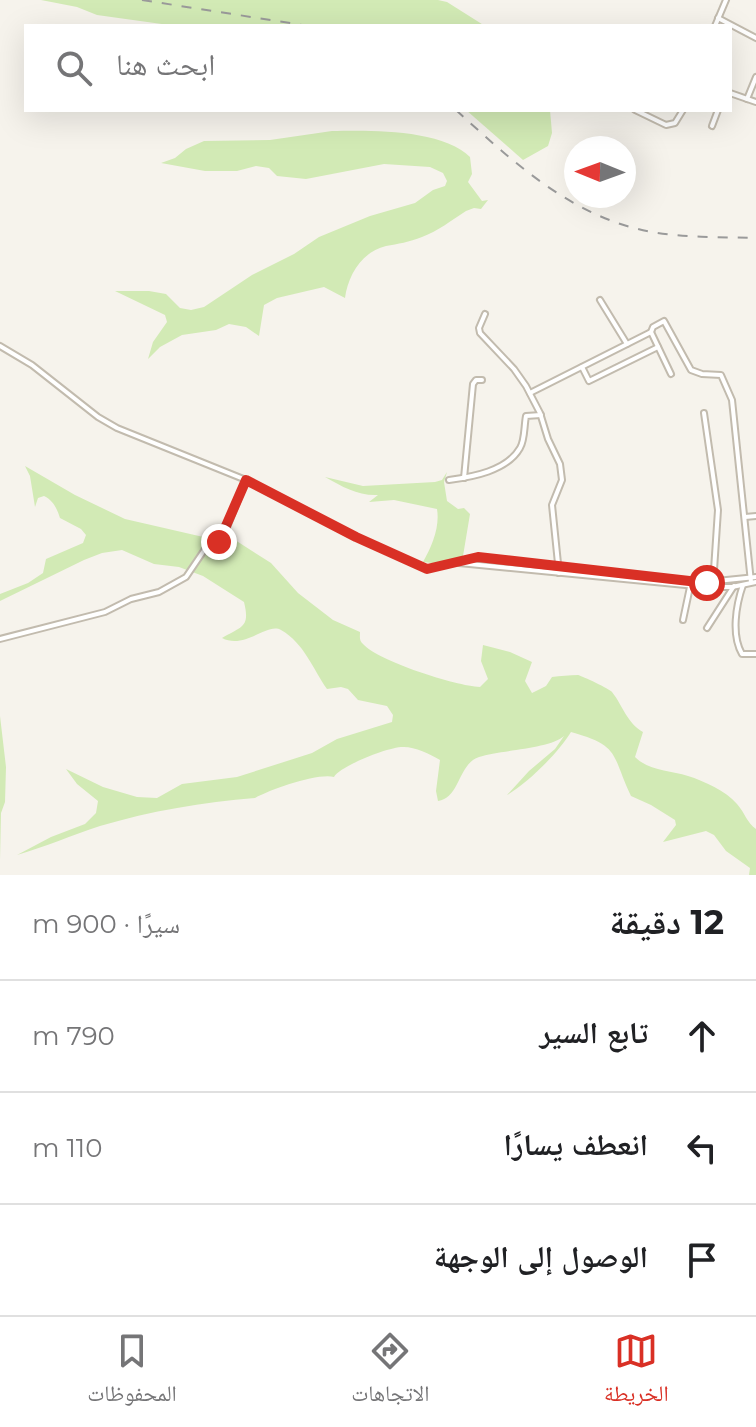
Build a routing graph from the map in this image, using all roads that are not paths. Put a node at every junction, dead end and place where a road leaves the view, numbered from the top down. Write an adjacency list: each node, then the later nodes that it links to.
1 (726, 0): 2 (street)
2 (718, 18): 3 (street); 4 (street)
3 (716, 24)
4 (729, 24)
5 (732, 25): 6 (street)
6 (756, 38)
7 (756, 77): 9 (street)
8 (732, 94): 9 (street)
9 (747, 99): 10 (street)
10 (756, 102)
11 (639, 112): 12 (street)
12 (682, 112)
13 (717, 112): 14 (street)
14 (712, 126)
15 (600, 300): 18 (street)
16 (485, 314): 24 (street)
17 (651, 332): 18 (street); 20 (street); 31 (street)
18 (627, 344): 21 (street)
19 (0, 346): 28 (street)
20 (658, 347): 21 (street); 22 (street)
21 (582, 367): 24 (street)
22 (671, 374)
23 (482, 380): 27 (street)
24 (530, 393): 26 (street)
25 (704, 413): 41 (street)
26 (541, 415): 27 (street); 36 (street)
27 (464, 478): 29 (street)
28 (246, 480): 34 (street); 46 (street)
29 (449, 480)
30 (756, 516): 31 (street)
31 (745, 517): 32 (street)
32 (749, 556): 33 (street); 39 (street)
33 (756, 556)
34 (457, 563): 35 (street); 37 (street)
35 (550, 564): 36 (street); 37 (street)
36 (558, 565): 38 (street); 41 (street)
37 (549, 572): 38 (street)
38 (559, 573): 42 (street)
39 (753, 580): 40 (street); 41 (street)
40 (743, 584): 43 (street); 47 (street)
41 (713, 585): 42 (street); 43 (street)
42 (690, 586): 44 (street)
43 (735, 586): 45 (street)
44 (683, 620)
45 (707, 628)
46 (0, 639)
47 (756, 654)

